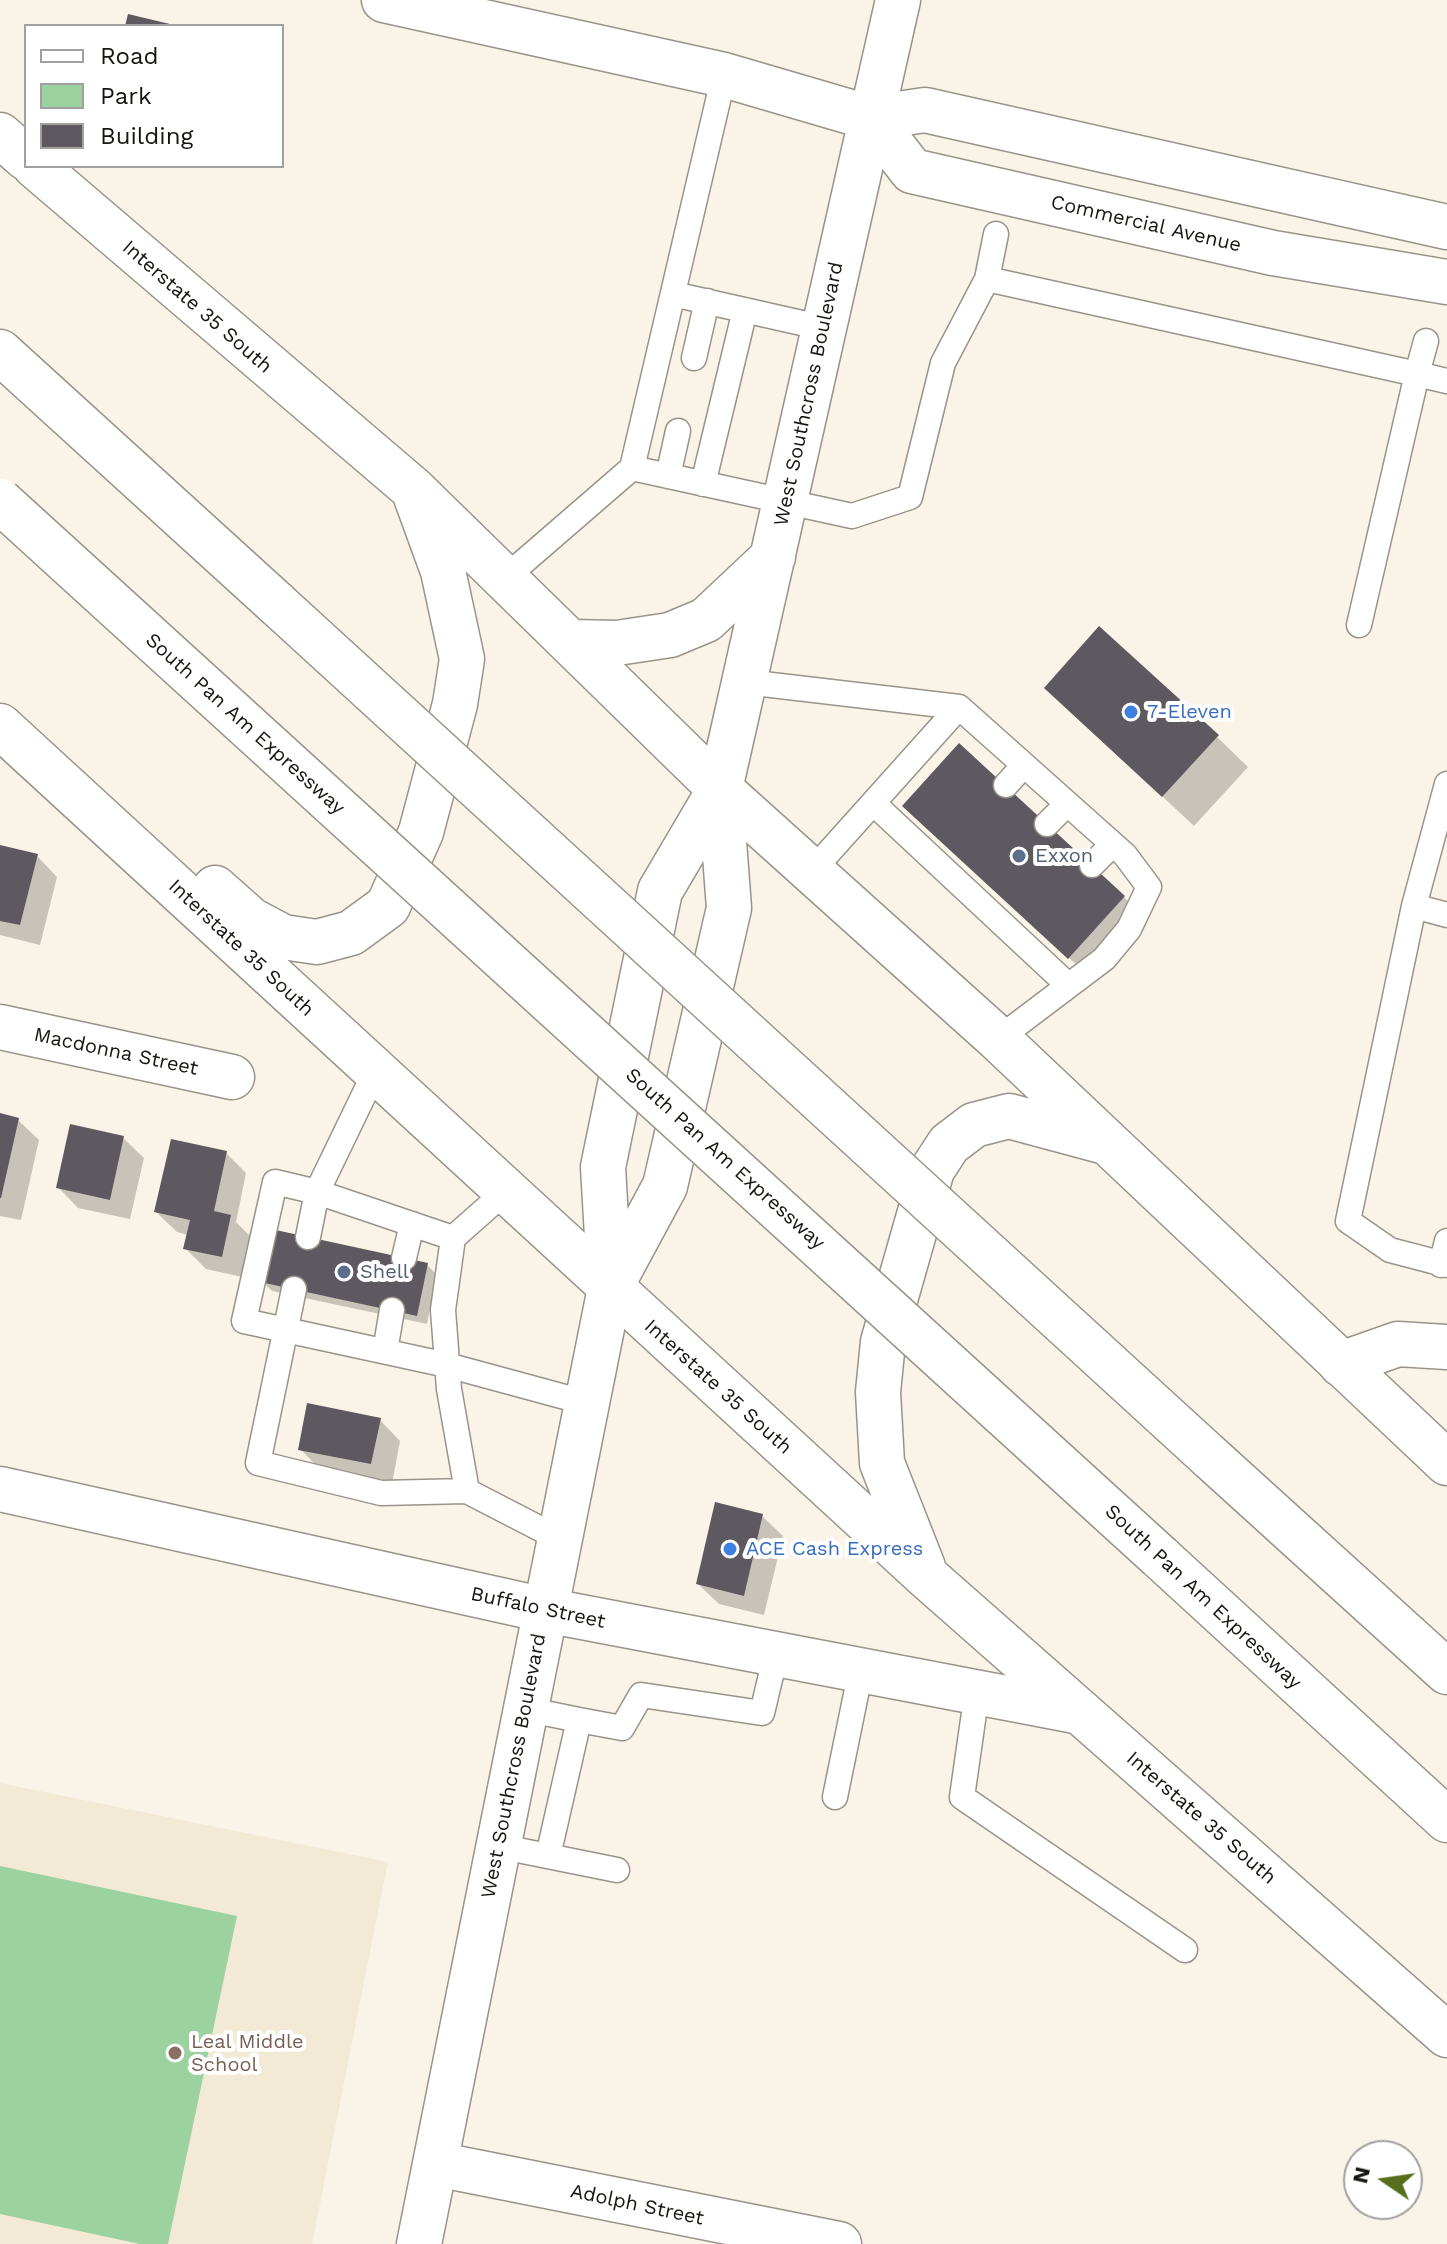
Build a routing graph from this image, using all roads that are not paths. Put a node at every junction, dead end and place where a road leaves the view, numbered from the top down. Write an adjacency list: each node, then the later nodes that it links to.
1 (384, 0): 3 (main road)
2 (898, 0): 4 (main road, West Southcross Boulevard)
3 (724, 75): 4 (main road); 12 (lane)
4 (871, 118): 8 (main road); 11 (main road, Commercial Avenue); 15 (main road, West Southcross Boulevard)
5 (0, 135): 6 (main road)
6 (24, 156)
7 (37, 168): 25 (main road, Interstate 35 South)
8 (1447, 227)
9 (996, 234): 10 (lane)
10 (987, 279): 19 (lane); 27 (lane)
11 (1447, 282)
12 (673, 294): 13 (lane); 22 (lane)
13 (707, 301): 14 (lane); 18 (lane)
14 (745, 310): 15 (lane); 24 (lane)
15 (824, 328): 27 (main road, West Southcross Boulevard)
16 (1426, 341): 19 (lane)
17 (0, 352): 79 (main road, bridge)
18 (694, 358)
19 (1417, 374): 20 (lane); 30 (lane)
20 (1447, 381)
21 (678, 431): 23 (lane)
22 (632, 468): 23 (lane); 29 (lane)
23 (668, 476): 24 (lane)
24 (703, 484): 27 (lane)
25 (413, 489): 29 (main road, Interstate 35 South); 34 (main road)
26 (0, 501): 85 (main road, South Pan Am Expressway, bridge)
27 (785, 504): 28 (main road, West Southcross Boulevard)
28 (773, 557): 31 (main road); 32 (main road, West Southcross Boulevard)
29 (506, 577): 31 (main road, Interstate 35 South)
30 (1359, 625)
31 (572, 642): 39 (main road, Interstate 35 South)
32 (746, 682): 33 (lane); 39 (main road, West Southcross Boulevard)
33 (959, 707): 36 (lane); 40 (lane)
34 (0, 713)
35 (0, 726): 51 (main road, Interstate 35 South)
36 (1024, 765): 38 (lane); 41 (lane)
37 (1447, 784): 46 (lane)
38 (1006, 785)
39 (720, 789): 45 (main road, Interstate 35 South); 62 (main road, West Southcross Boulevard); 62 (main road, West Southcross Boulevard)
40 (873, 803): 45 (lane); 48 (lane)
41 (1067, 804): 42 (lane); 43 (lane)
42 (1047, 824)
43 (1112, 845): 44 (lane); 48 (lane)
44 (1092, 865)
45 (812, 871): 50 (main road, Interstate 35 South)
46 (1414, 906): 47 (lane); 61 (lane)
47 (1447, 915)
48 (1068, 985): 50 (lane)
49 (0, 1027): 52 (main road, Macdonna Street)
50 (998, 1039): 53 (main road, Interstate 35 South)
51 (375, 1072): 54 (lane); 55 (main road, Interstate 35 South)
52 (232, 1077)
53 (1108, 1142): 68 (main road, Interstate 35 South); 75 (main road)
54 (317, 1192): 56 (lane); 57 (lane); 65 (lane)
55 (505, 1192): 58 (lane); 62 (main road, Interstate 35 South)
56 (412, 1224): 58 (lane); 60 (lane)
57 (308, 1237)
58 (453, 1238): 69 (lane)
59 (1447, 1241): 61 (lane)
60 (404, 1258)
61 (1444, 1265)
62 (610, 1288): 70 (main road, West Southcross Boulevard); 75 (main road, Interstate 35 South)
63 (294, 1289): 65 (lane)
64 (392, 1310): 67 (lane)
65 (286, 1331): 67 (lane); 73 (lane)
66 (1447, 1347): 68 (main road)
67 (385, 1351): 69 (lane)
68 (1341, 1364): 71 (main road, Interstate 35 South)
69 (447, 1365): 70 (lane); 73 (lane)
70 (587, 1403): 74 (main road, West Southcross Boulevard)
71 (1447, 1463)
72 (0, 1489): 76 (main road, Buffalo Street)
73 (467, 1491): 74 (lane)
74 (560, 1539): 76 (main road, West Southcross Boulevard)
75 (927, 1577): 82 (main road, Interstate 35 South)
76 (545, 1610): 77 (main road, Buffalo Street); 81 (main road, West Southcross Boulevard)
77 (776, 1654): 78 (main road, Buffalo Street); 83 (lane)
78 (861, 1670): 80 (main road, Buffalo Street); 84 (lane)
79 (1447, 1672)
80 (977, 1692): 82 (main road, Buffalo Street); 89 (lane)
81 (525, 1709): 83 (lane); 86 (main road, West Southcross Boulevard)
82 (1080, 1712): 90 (main road, Interstate 35 South)
83 (579, 1720): 87 (lane)
84 (835, 1797)
85 (1447, 1820)
86 (498, 1846): 87 (lane); 91 (main road, West Southcross Boulevard)
87 (548, 1856): 88 (lane)
88 (617, 1870)
89 (1185, 1950)
90 (1447, 2035)
91 (436, 2164): 92 (main road, Adolph Street); 93 (main road, West Southcross Boulevard)
92 (723, 2234): 94 (main road, Adolph Street)
93 (419, 2244)
94 (839, 2244)

